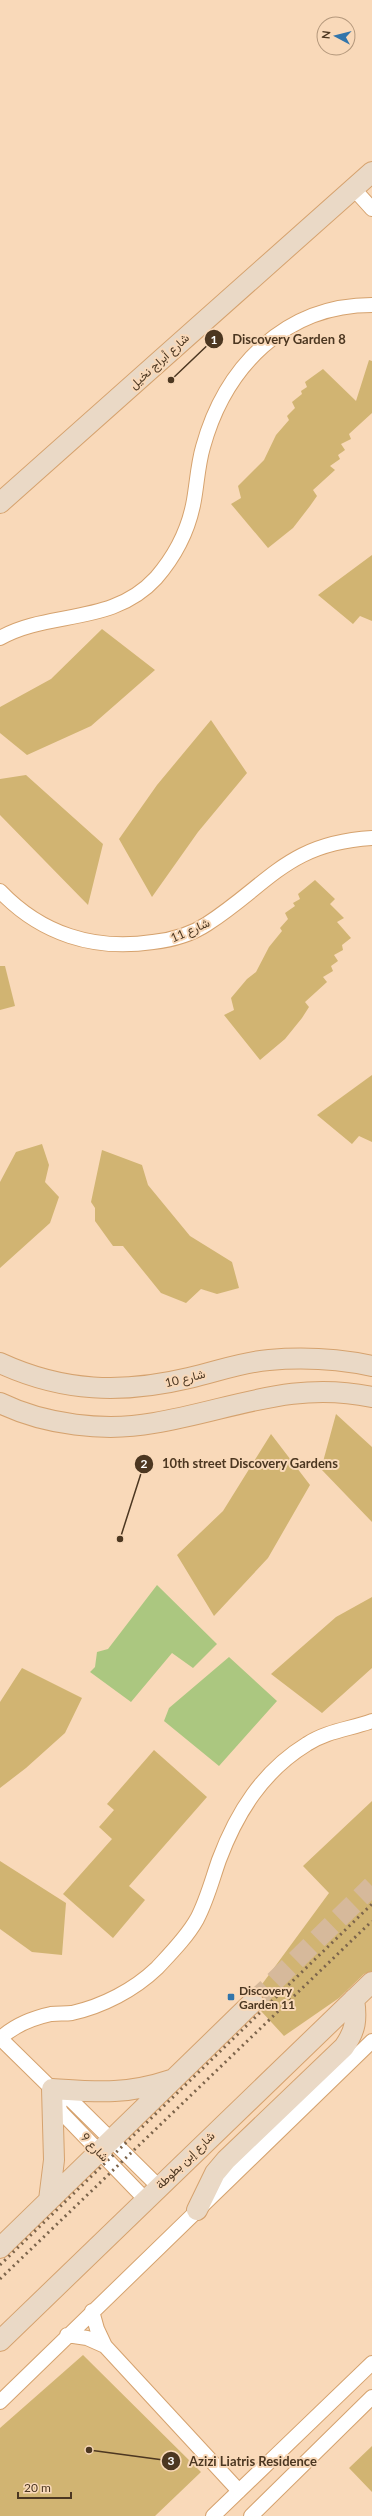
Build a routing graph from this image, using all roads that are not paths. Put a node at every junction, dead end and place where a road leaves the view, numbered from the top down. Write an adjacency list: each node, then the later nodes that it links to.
1 (372, 172): 2 (main road, شارع أبراج نخيل)
2 (354, 188): 3 (street); 5 (main road, شارع أبراج نخيل)
3 (372, 209)
4 (372, 305): 6 (street)
5 (0, 503)
6 (0, 638)
7 (372, 838): 8 (street, شارع 11)
8 (0, 891)
9 (0, 1363): 10 (main road, شارع 10)
10 (372, 1366)
11 (372, 1397): 12 (main road)
12 (0, 1403)
13 (372, 1721): 17 (street)
14 (372, 1982): 15 (main road, شارع إبن بطوطة)
15 (354, 1999): 22 (main road, شارع إبن بطوطة); 24 (main road)
16 (253, 2002): 19 (main road)
17 (0, 2038): 20 (street, شارع 9)
18 (372, 2041): 24 (street)
19 (173, 2080): 20 (main road); 21 (main road)
20 (52, 2089): 21 (street, شارع 9); 23 (main road)
21 (106, 2146): 22 (street, شارع 9); 23 (main road)
22 (152, 2192): 28 (main road, شارع إبن بطوطة)
23 (49, 2200): 25 (main road)
24 (197, 2210): 26 (street)
25 (0, 2248)
26 (92, 2311): 27 (street); 29 (street)
27 (67, 2335): 29 (street); 32 (street)
28 (0, 2341)
29 (105, 2346): 33 (street)
30 (372, 2363): 33 (street)
31 (372, 2397): 35 (street)
32 (0, 2402)
33 (239, 2491): 34 (street)
34 (218, 2514)
35 (251, 2516)

